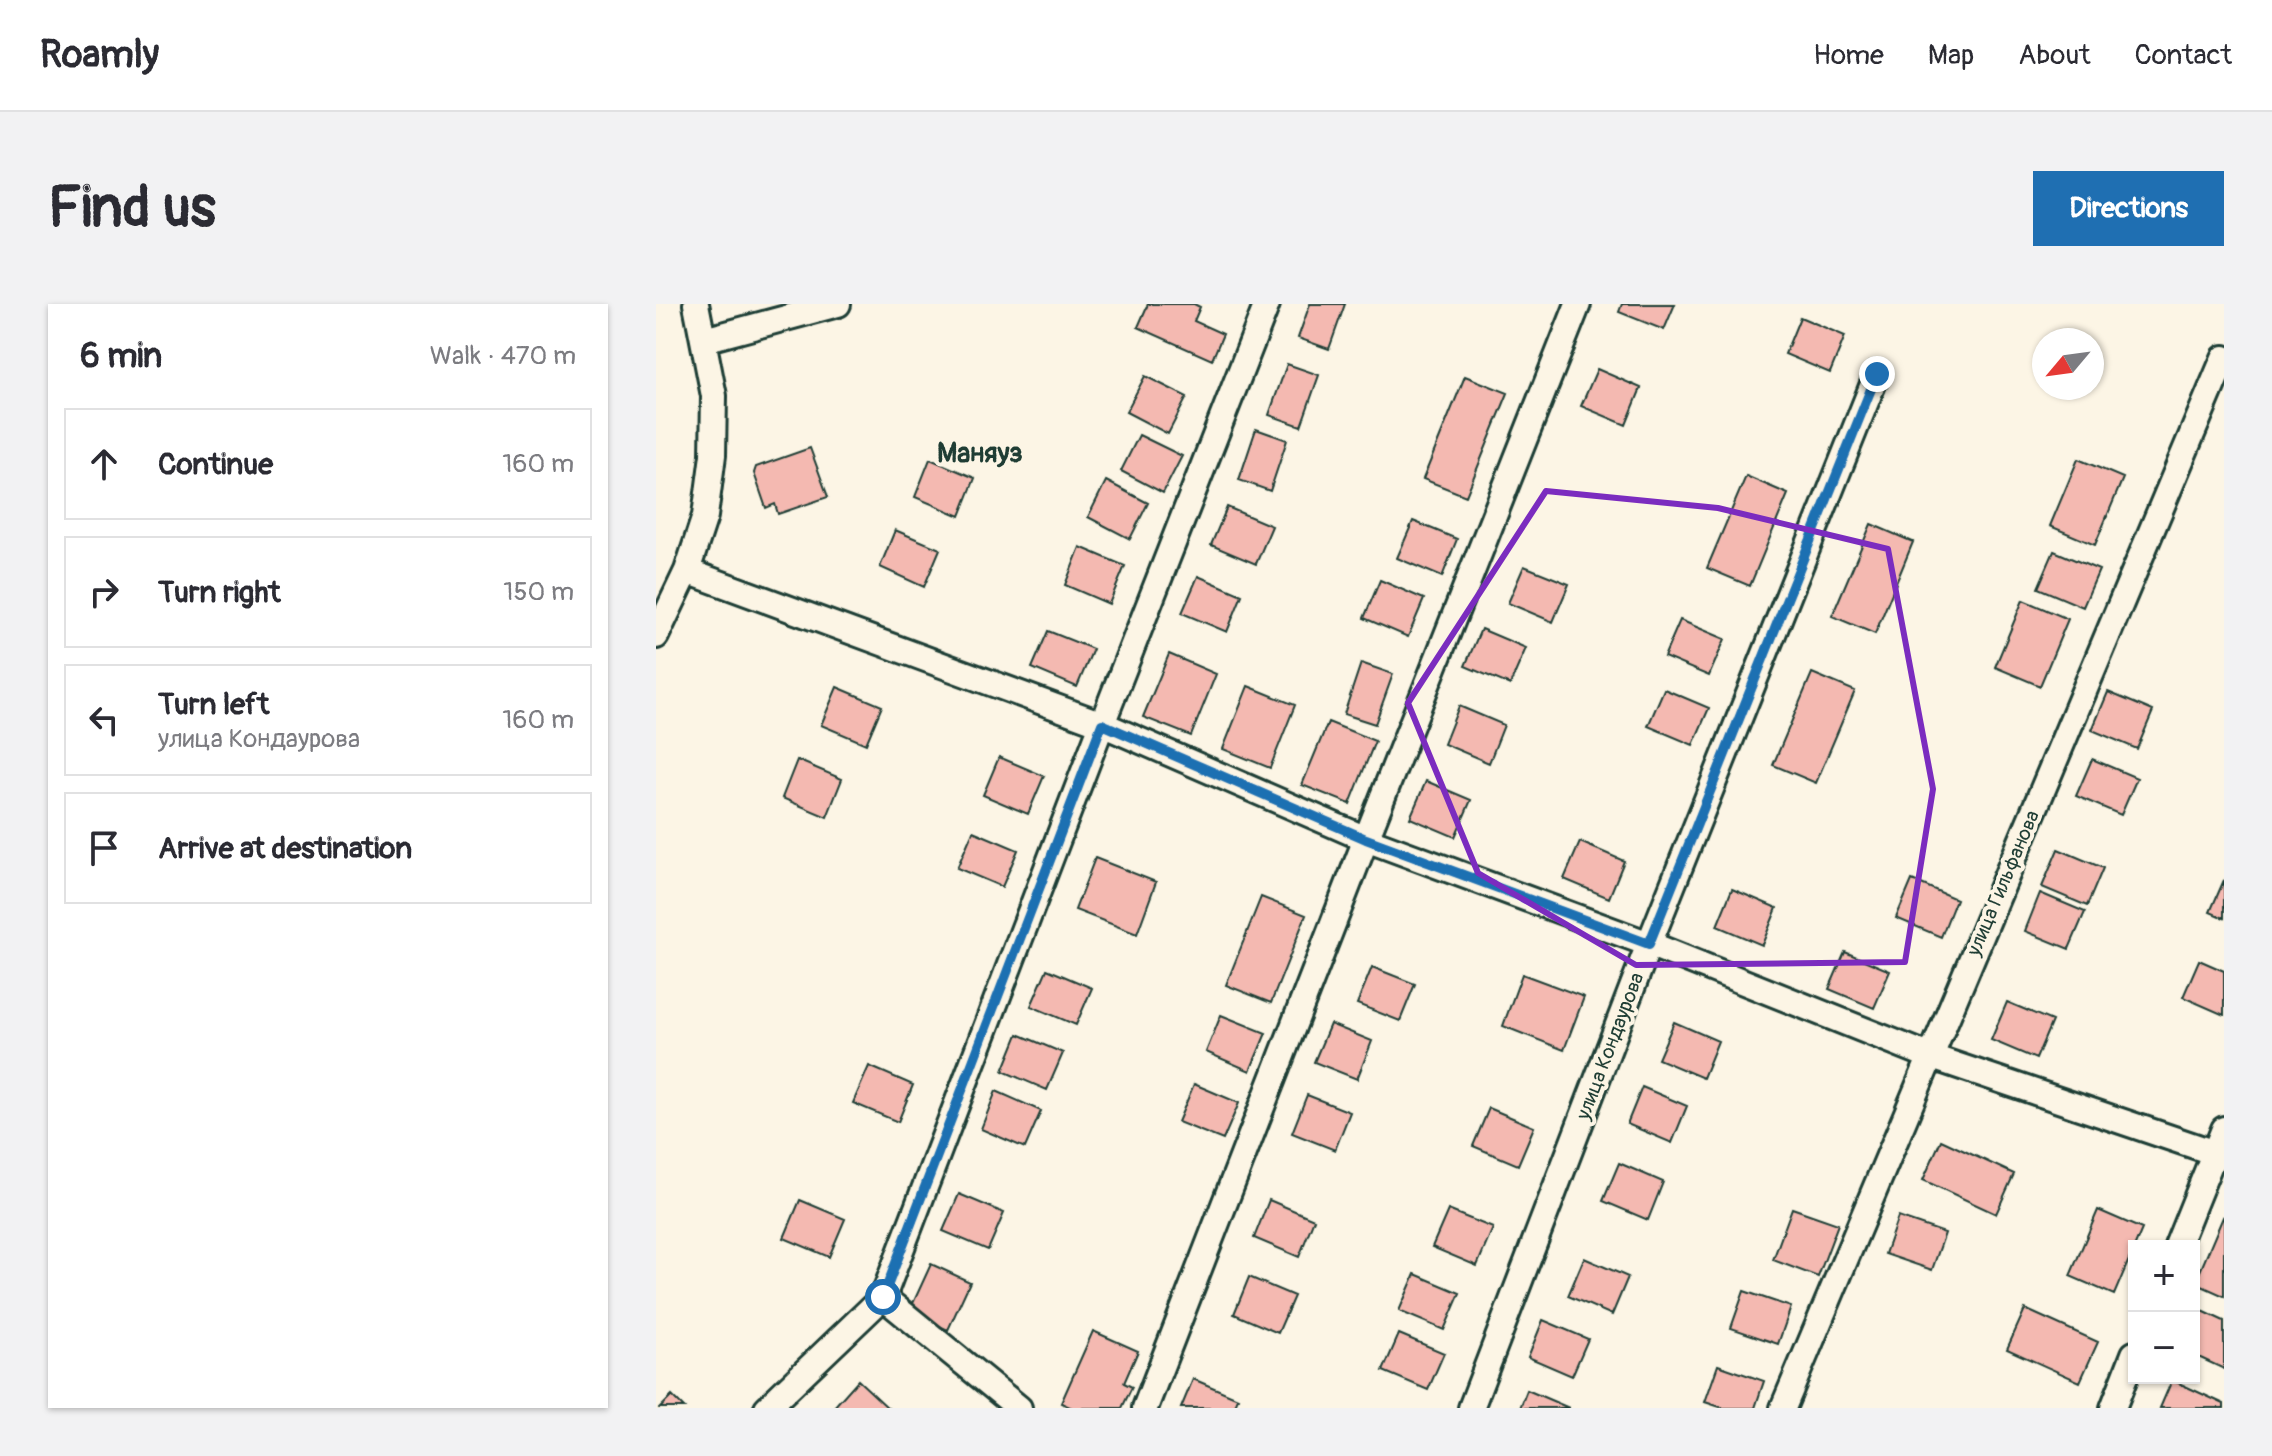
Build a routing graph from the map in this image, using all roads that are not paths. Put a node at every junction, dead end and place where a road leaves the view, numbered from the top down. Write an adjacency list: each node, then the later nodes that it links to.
1 (696, 304): 5 (street)
2 (838, 304): 5 (street)
3 (1267, 304): 10 (street)
4 (1578, 304): 11 (street)
5 (704, 340): 8 (street)
6 (2224, 358): 13 (street, улица Гильфанова)
7 (1877, 374): 12 (street, улица Кондаурова)
8 (687, 571): 9 (street); 10 (street)
9 (656, 636)
10 (1102, 724): 11 (street); 17 (street)
11 (1366, 839): 12 (street); 21 (street)
12 (1649, 944): 13 (street); 22 (street, улица Кондаурова)
13 (1929, 1056): 15 (street); 23 (street, улица Гильфанова)
14 (2224, 1129): 15 (street)
15 (2219, 1154): 16 (street)
16 (2180, 1240)
17 (883, 1297): 19 (street); 20 (street)
18 (2128, 1369): 24 (street)
19 (767, 1408)
20 (1019, 1408)
21 (1145, 1408)
22 (1471, 1408)
23 (1783, 1408)
24 (2113, 1408)

